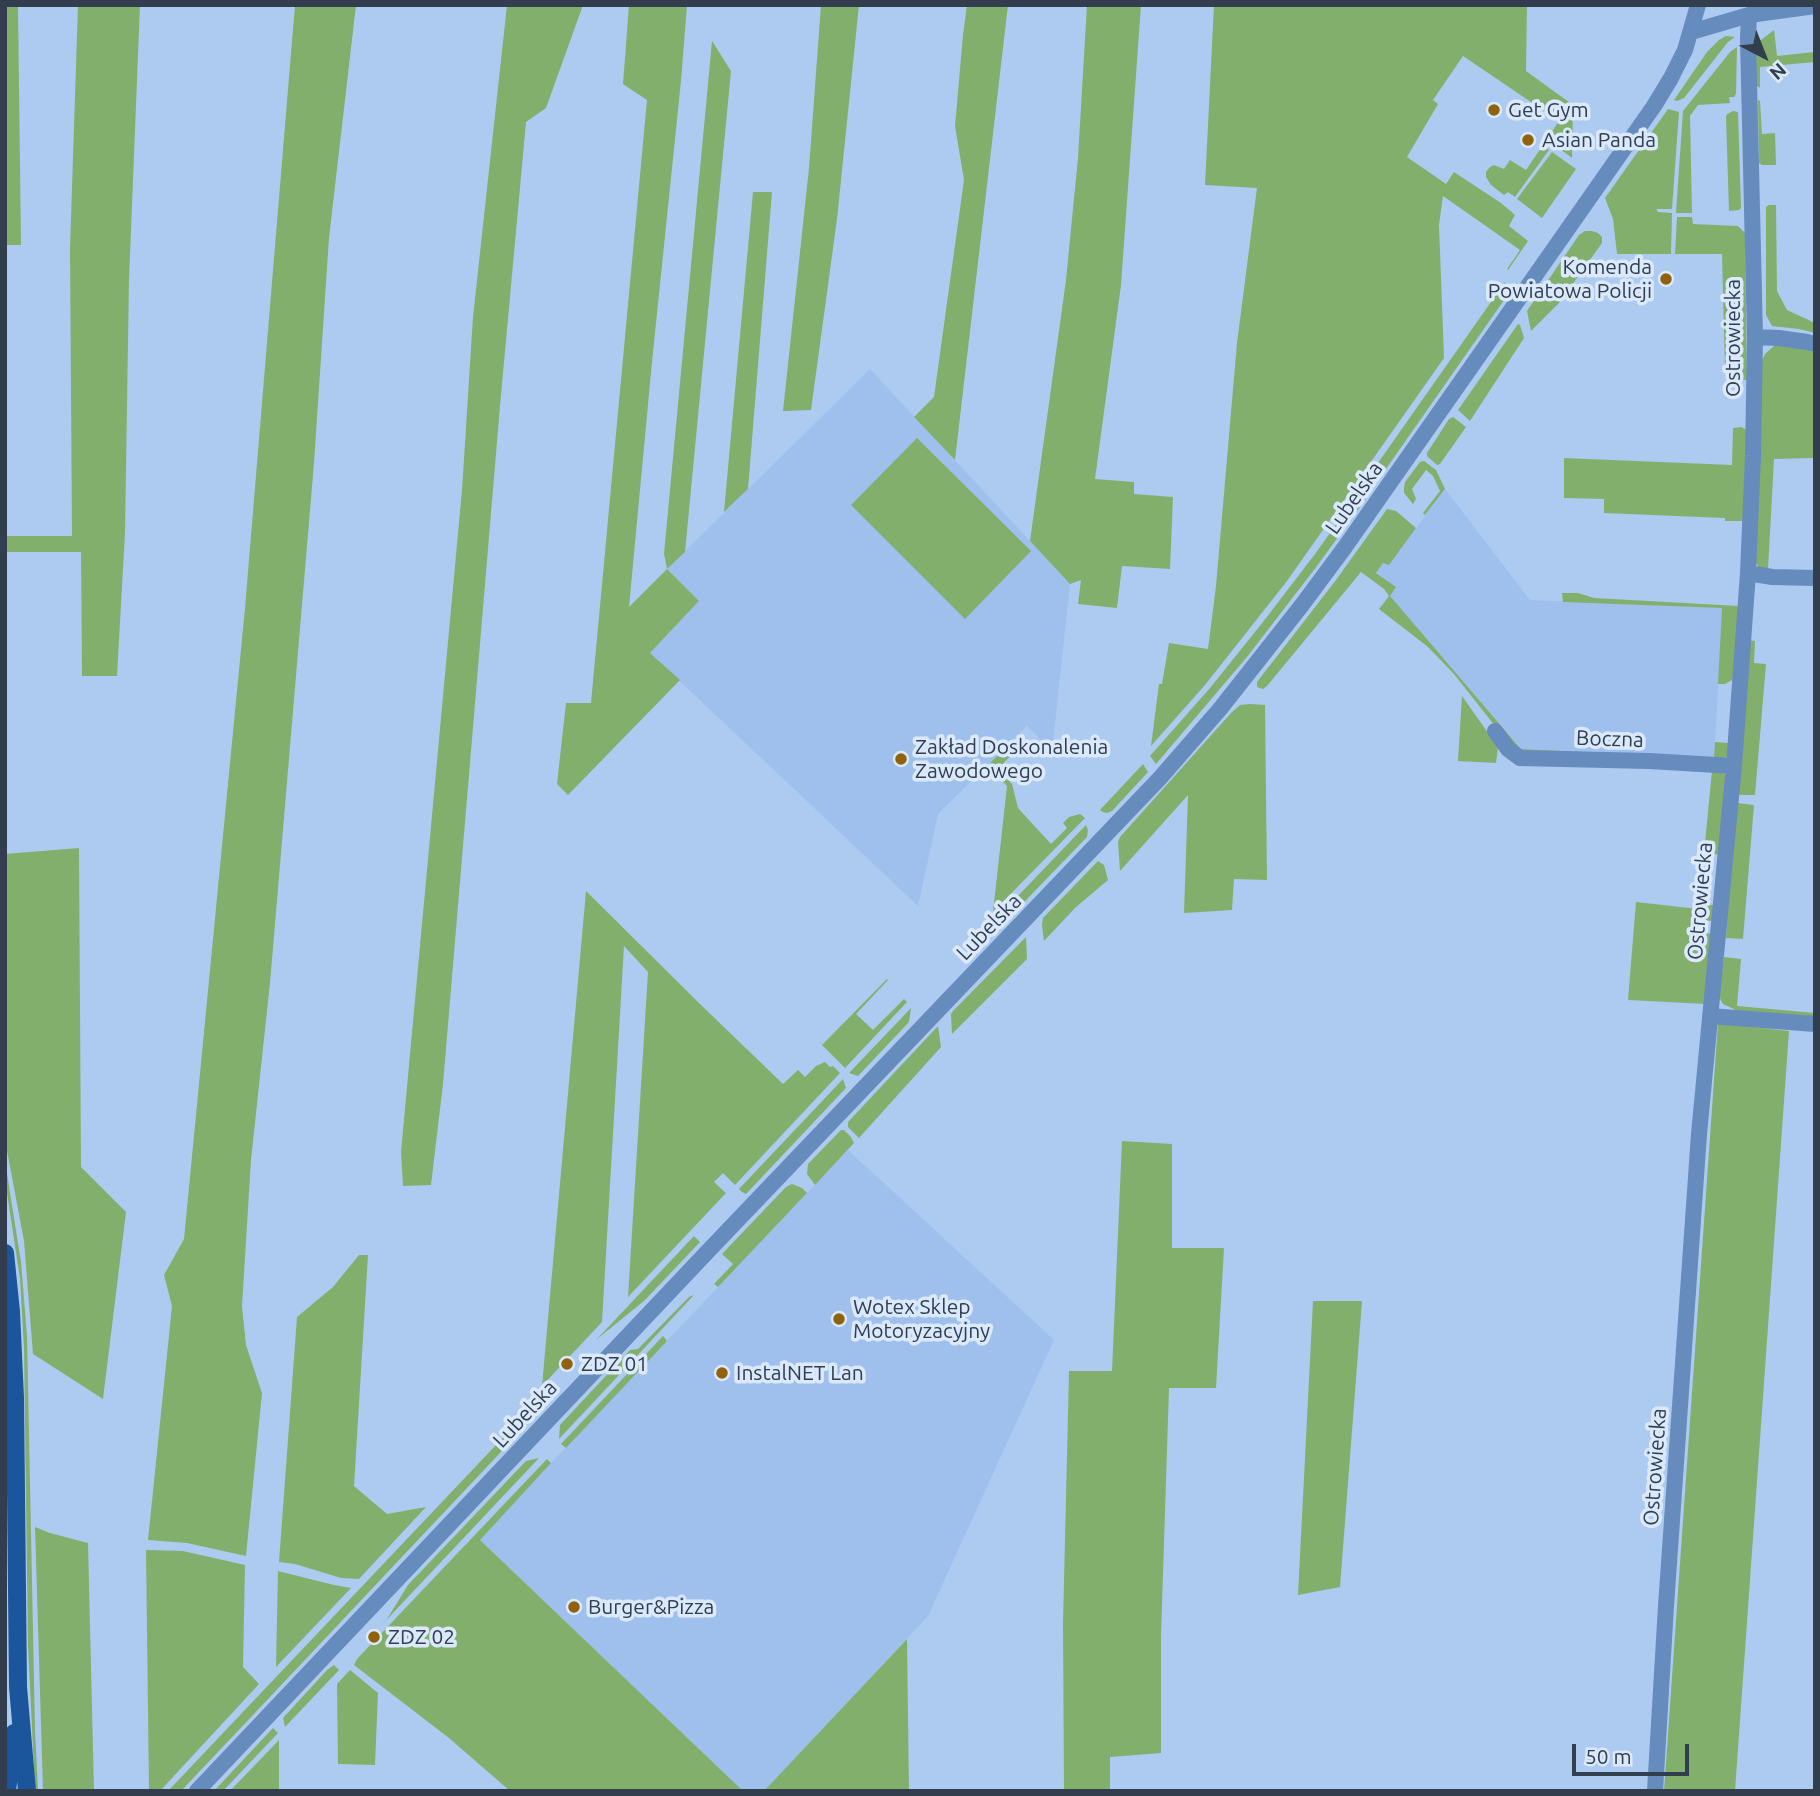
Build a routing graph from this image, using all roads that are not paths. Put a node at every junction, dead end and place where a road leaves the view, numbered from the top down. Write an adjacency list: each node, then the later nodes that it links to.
1 (1698, 5): 4 (street, Lubelska)
2 (1815, 6): 3 (street)
3 (1744, 10): 4 (street); 5 (street, Ostrowiecka)
4 (1691, 32): 19 (street, Lubelska)
5 (1755, 337): 6 (street); 7 (street, Ostrowiecka)
6 (1815, 344)
7 (1748, 573): 8 (street); 10 (street, Ostrowiecka)
8 (1815, 578)
9 (1495, 732): 10 (street, Boczna)
10 (1734, 766): 11 (street, Ostrowiecka)
11 (1710, 1016): 12 (street); 20 (street, Ostrowiecka)
12 (1815, 1024)
13 (5, 1253): 14 (main road)
14 (10, 1506): 15 (main road)
15 (11, 1631): 16 (main road)
16 (18, 1688): 17 (main road); 18 (main road)
17 (7, 1791)
18 (27, 1791)
19 (197, 1791)
20 (1655, 1791)

